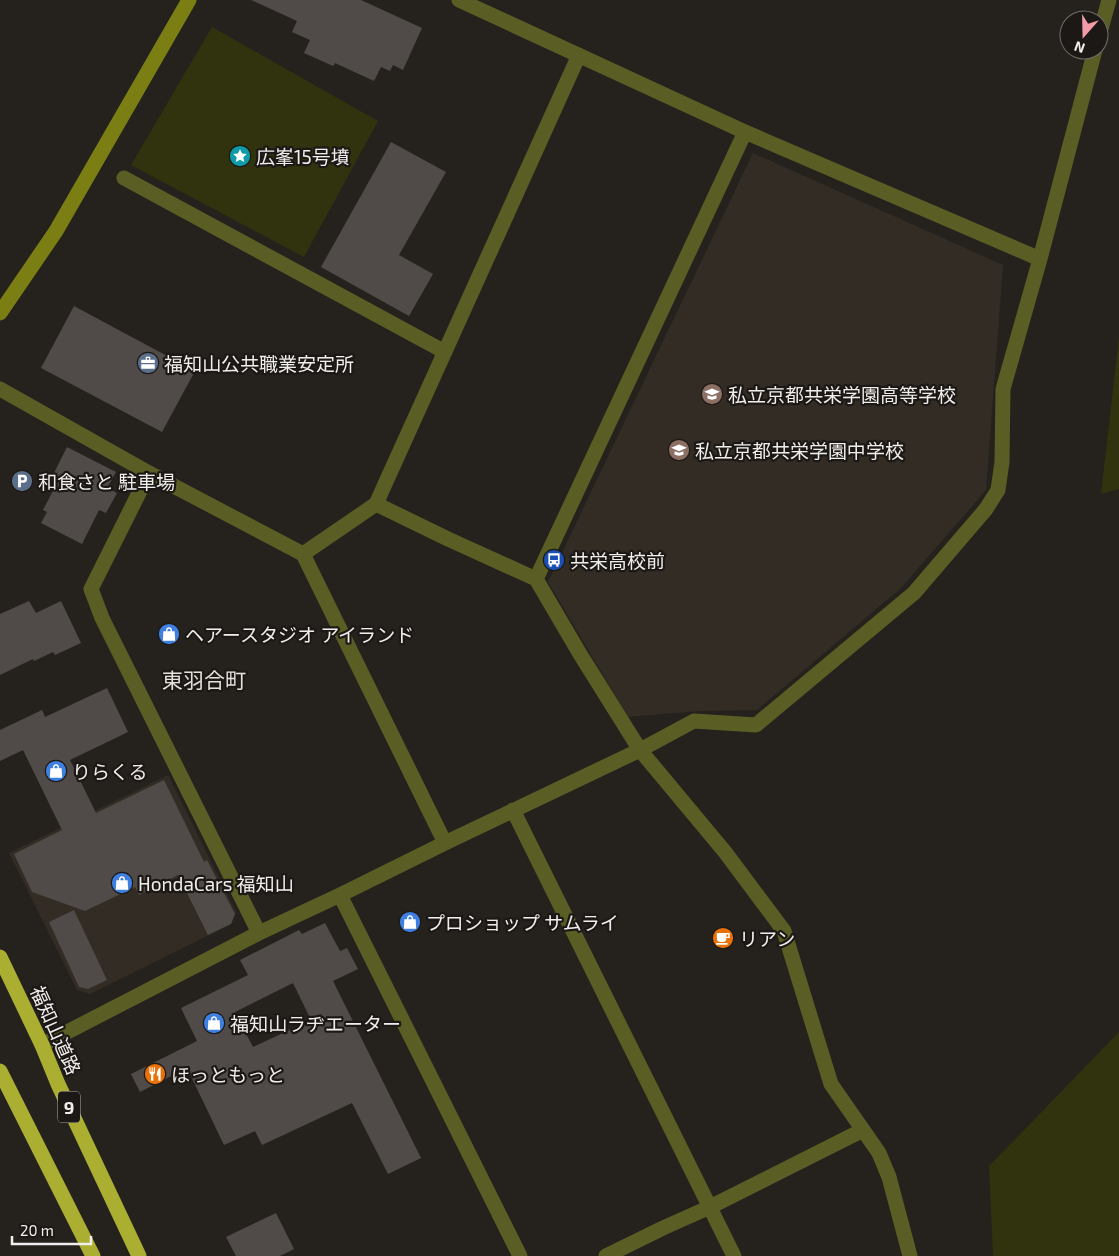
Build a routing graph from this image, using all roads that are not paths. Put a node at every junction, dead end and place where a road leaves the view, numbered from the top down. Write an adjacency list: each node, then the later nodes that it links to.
1 (189, 0): 8 (street)
2 (459, 0): 3 (street)
3 (579, 55): 5 (street); 9 (street)
4 (1092, 60): 7 (street)
5 (745, 132): 7 (street); 14 (street)
6 (124, 178): 9 (street)
7 (1040, 259): 15 (street)
8 (0, 313)
9 (445, 352): 12 (street)
10 (0, 388): 11 (street)
11 (149, 473): 13 (street); 19 (street)
12 (376, 504): 13 (street); 14 (street)
13 (303, 554): 17 (street)
14 (536, 580): 15 (street)
15 (640, 750): 16 (street); 23 (street)
16 (513, 810): 17 (street); 24 (street)
17 (445, 843): 18 (street)
18 (340, 895): 19 (street); 27 (street)
19 (258, 933): 21 (street)
20 (0, 957): 21 (highway, 福知山道路 / 9)
21 (42, 1045): 26 (highway, 福知山道路 / 9)
22 (0, 1071): 25 (highway)
23 (863, 1130): 24 (street); 30 (street)
24 (710, 1207): 28 (street); 29 (street)
25 (93, 1256)
26 (139, 1256)
27 (520, 1256)
28 (606, 1256)
29 (734, 1256)
30 (910, 1256)

